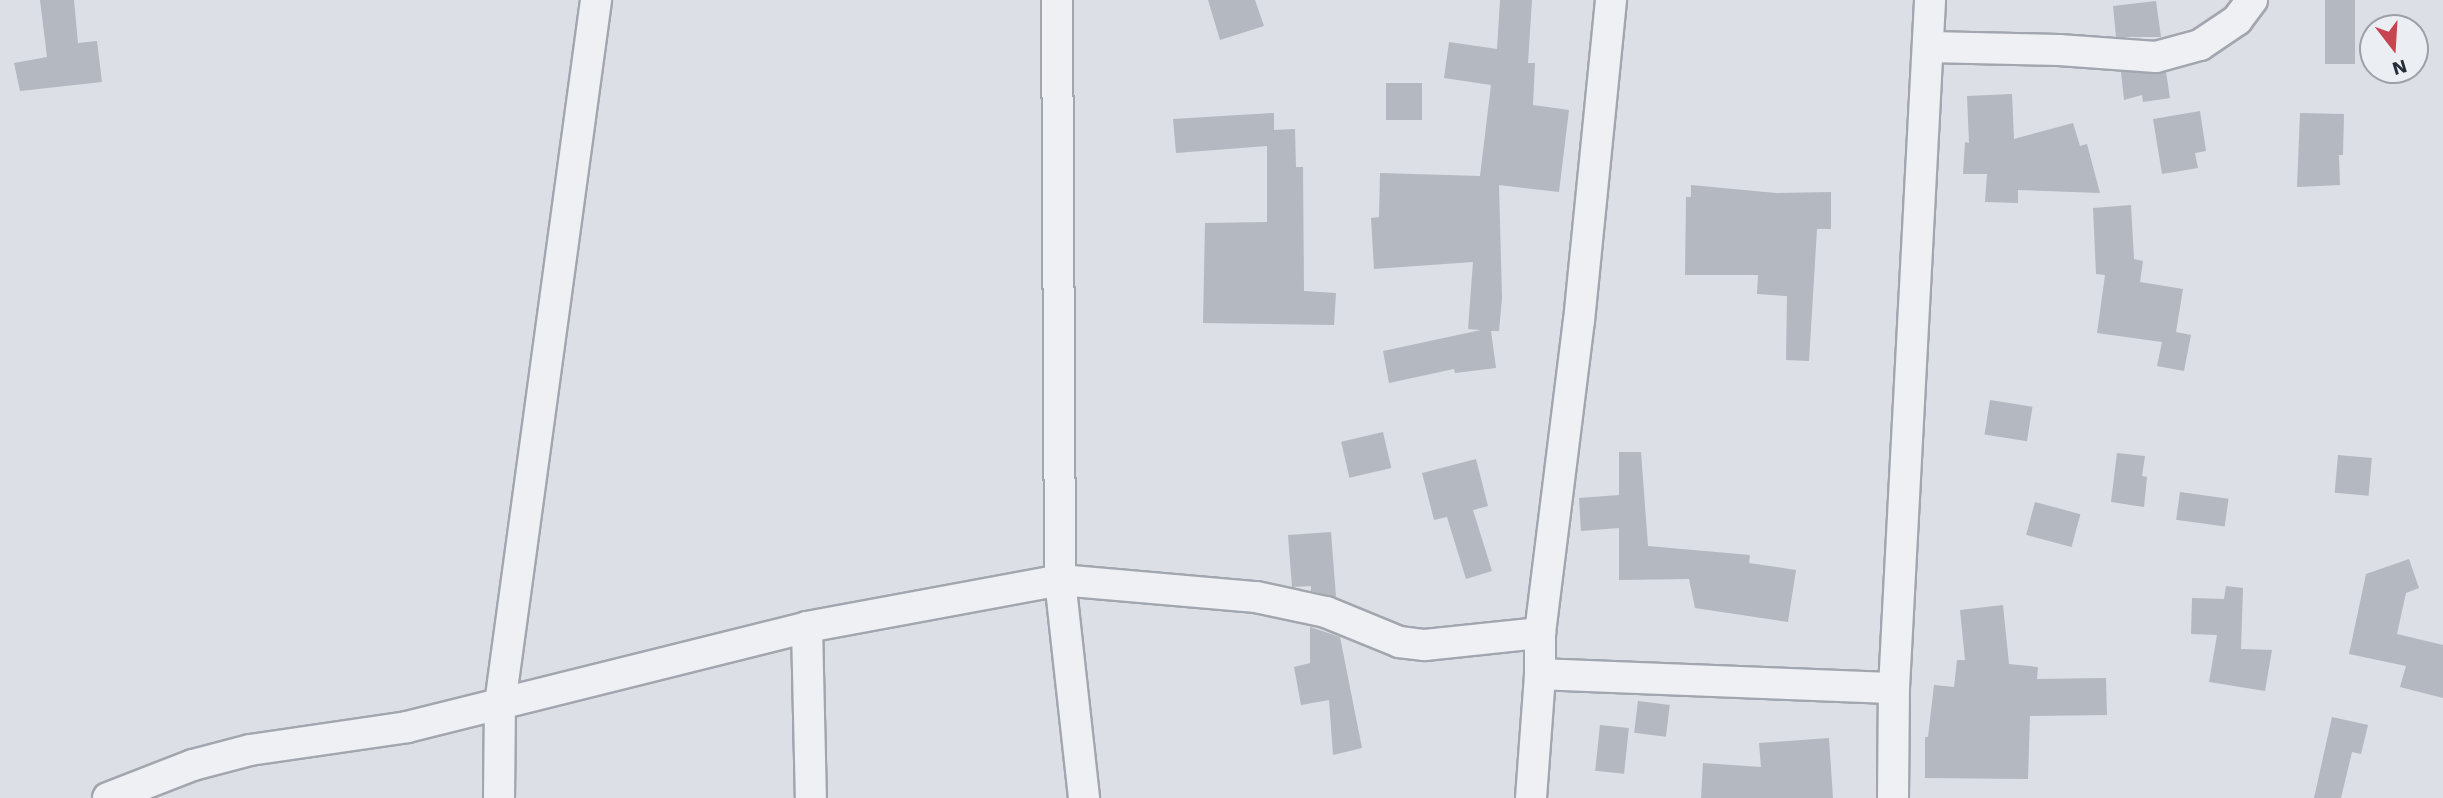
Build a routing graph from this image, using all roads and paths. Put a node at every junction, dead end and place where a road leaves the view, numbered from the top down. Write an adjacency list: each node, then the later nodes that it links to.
1 (596, 0): 12 (street)
2 (1056, 0): 7 (street)
3 (1611, 0): 9 (street)
4 (1930, 0): 6 (street)
5 (2252, 0): 6 (street)
6 (1929, 47): 11 (street)
7 (1060, 580): 8 (street); 9 (street); 16 (street)
8 (807, 627): 12 (street); 15 (street)
9 (1540, 633): 10 (street)
10 (1540, 674): 11 (street); 17 (street)
11 (1894, 688): 18 (street)
12 (500, 704): 13 (street); 14 (street)
13 (108, 798)
14 (499, 798)
15 (811, 798)
16 (1084, 798)
17 (1531, 798)
18 (1893, 798)

